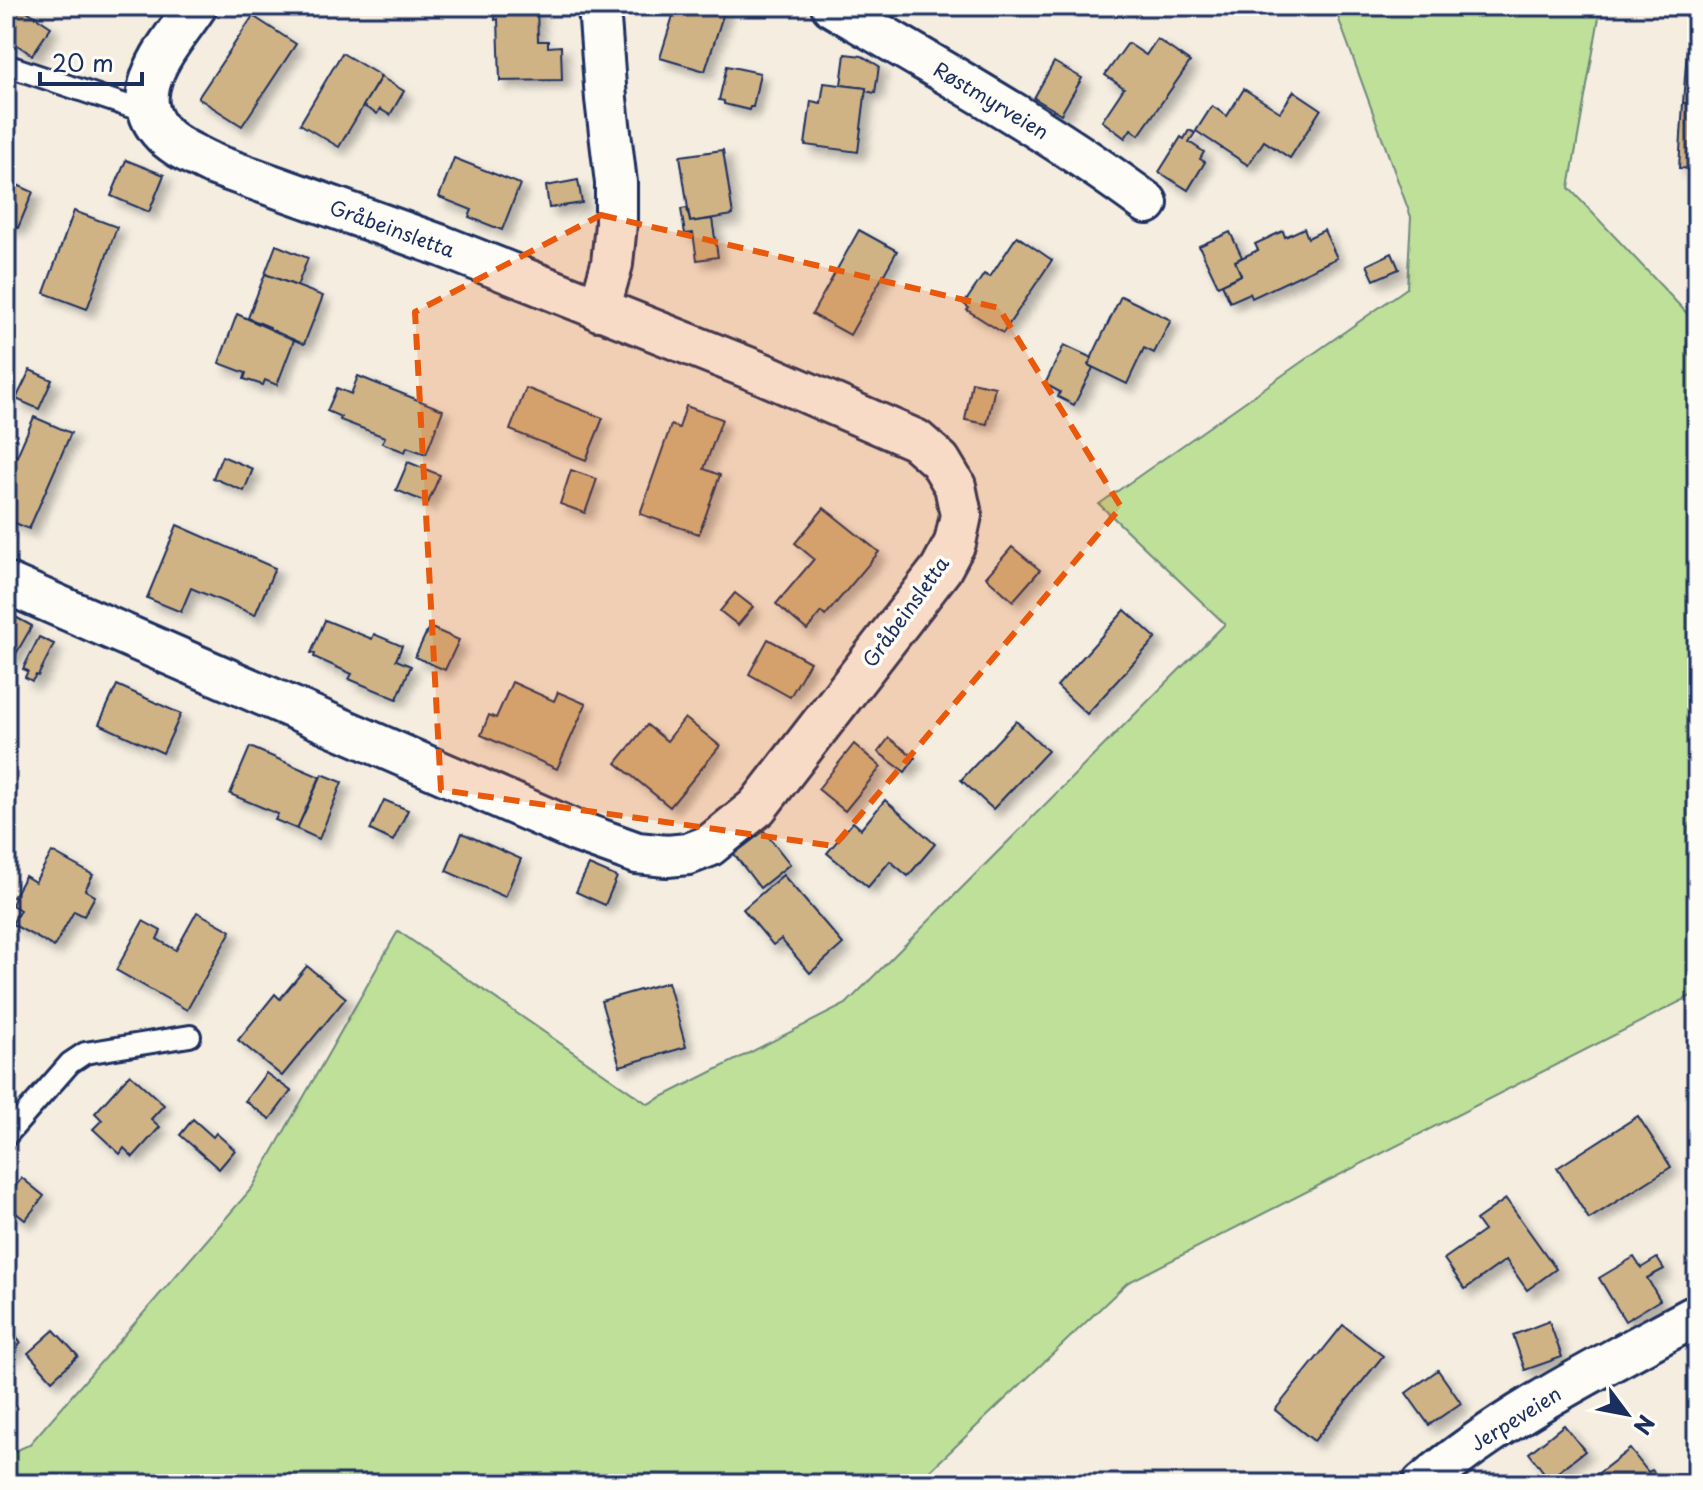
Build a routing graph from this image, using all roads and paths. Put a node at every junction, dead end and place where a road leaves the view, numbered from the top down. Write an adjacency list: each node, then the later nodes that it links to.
1 (196, 6): 5 (street)
2 (599, 6): 7 (street)
3 (832, 6): 6 (street, Røstmyrveien)
4 (6, 65): 5 (lane)
5 (149, 113): 7 (street, Gråbeinsletta)
6 (1147, 203)
7 (599, 310): 8 (street, Gråbeinsletta)
8 (6, 583)
9 (190, 1036): 10 (lane)
10 (6, 1136)
11 (1697, 1315): 12 (street, Jerpeveien)
12 (1423, 1484)

